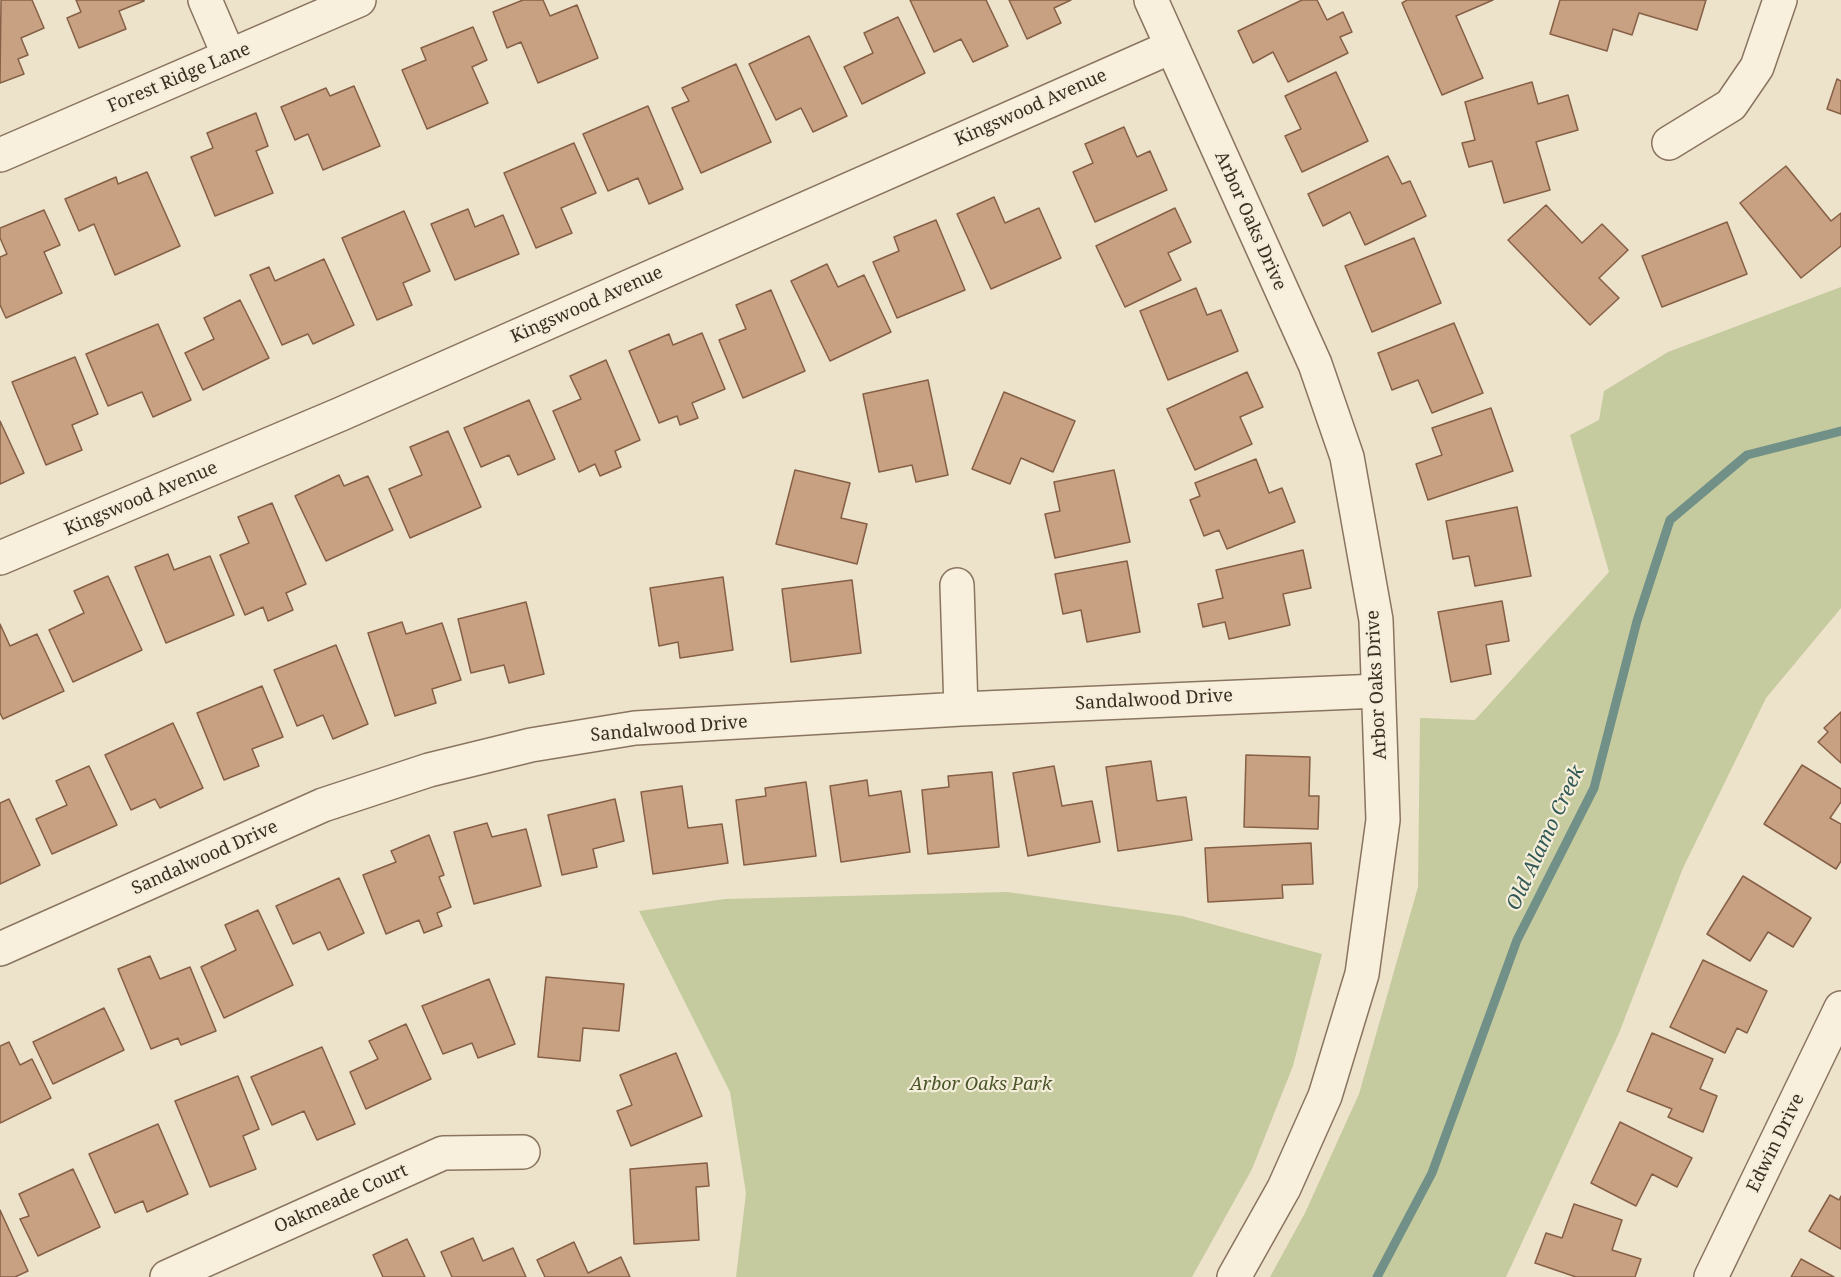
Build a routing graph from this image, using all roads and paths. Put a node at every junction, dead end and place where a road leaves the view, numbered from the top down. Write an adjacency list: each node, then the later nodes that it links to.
1 (205, 0): 6 (street)
2 (359, 0): 6 (street, Forest Ridge Lane)
3 (1151, 0): 5 (street, Arbor Oaks Drive)
4 (1780, 0): 7 (street)
5 (1171, 47): 9 (street, Kingswood Avenue); 11 (street, Arbor Oaks Drive)
6 (229, 56): 8 (street, Forest Ridge Lane)
7 (1669, 143)
8 (0, 155)
9 (0, 558)
10 (957, 585): 12 (street)
11 (1378, 691): 12 (street, Sandalwood Drive); 17 (street, Arbor Oaks Drive)
12 (961, 709): 13 (street, Sandalwood Drive)
13 (0, 949)
14 (1841, 1008): 18 (street, Edwin Drive)
15 (523, 1152): 16 (street, Oakmeade Court)
16 (167, 1277)
17 (1234, 1277)
18 (1711, 1277)

